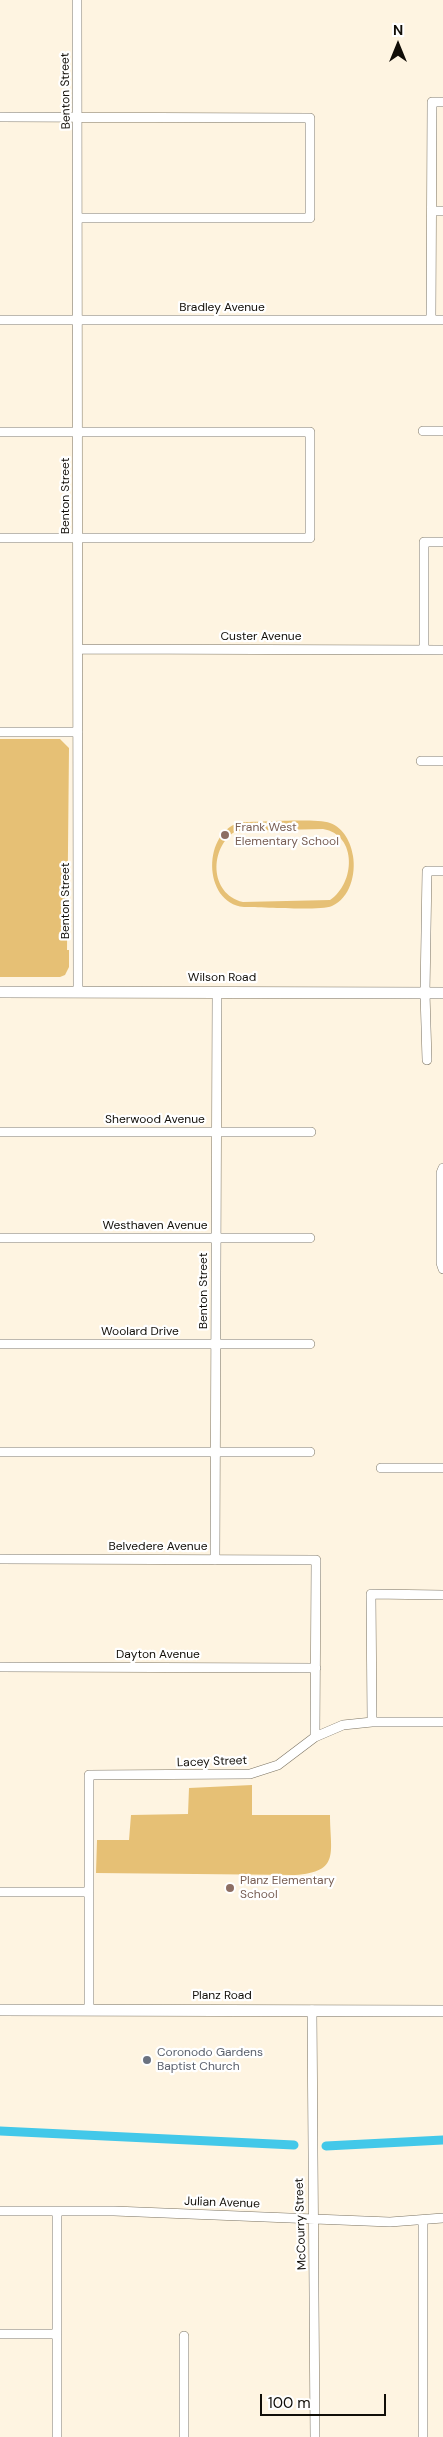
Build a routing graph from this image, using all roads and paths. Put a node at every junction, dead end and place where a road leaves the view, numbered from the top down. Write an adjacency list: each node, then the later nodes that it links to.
1 (77, 0): 4 (street, Benton Street)
2 (443, 102): 5 (street)
3 (0, 117): 4 (street)
4 (78, 118): 7 (street, Benton Street); 7 (street)
5 (432, 212): 6 (street); 10 (street)
6 (443, 212)
7 (78, 218): 9 (street, Benton Street)
8 (0, 320): 9 (street, Bradley Avenue)
9 (78, 320): 10 (street, Bradley Avenue); 15 (street, Benton Street)
10 (432, 320): 11 (street, Bradley Avenue)
11 (443, 320)
12 (423, 431): 13 (street)
13 (443, 431)
14 (0, 432): 15 (street)
15 (78, 432): 17 (street, Benton Street); 17 (street)
16 (0, 538): 17 (street)
17 (78, 538): 19 (street, Benton Street)
18 (443, 542): 20 (street)
19 (78, 650): 20 (street, Custer Avenue); 23 (street, Benton Street)
20 (424, 650): 21 (street, Custer Avenue)
21 (443, 650)
22 (0, 732): 23 (street)
23 (78, 732): 28 (street, Benton Street)
24 (421, 760): 25 (street)
25 (443, 760)
26 (443, 871): 30 (street)
27 (0, 992): 28 (street, Wilson Road)
28 (78, 992): 29 (street, Wilson Road)
29 (217, 992): 30 (street, Wilson Road); 34 (street, Benton Street)
30 (425, 993): 31 (street, Wilson Road); 32 (street)
31 (443, 993)
32 (427, 1060)
33 (0, 1132): 34 (street, Sherwood Avenue)
34 (216, 1132): 35 (street, Sherwood Avenue); 38 (street, Benton Street)
35 (311, 1132)
36 (443, 1168): 40 (street)
37 (0, 1238): 38 (street, Westhaven Avenue)
38 (216, 1238): 39 (street, Westhaven Avenue); 42 (street, Benton Street)
39 (310, 1238)
40 (443, 1269)
41 (0, 1344): 42 (street, Woolard Drive)
42 (216, 1344): 43 (street, Woolard Drive); 45 (street, Benton Street)
43 (310, 1344)
44 (0, 1452): 45 (street)
45 (216, 1452): 46 (street); 50 (street, Benton Street)
46 (310, 1452)
47 (381, 1468): 48 (street)
48 (443, 1468)
49 (0, 1559): 50 (street, Belvedere Avenue)
50 (216, 1560): 53 (street, Belvedere Avenue)
51 (443, 1595): 54 (street)
52 (0, 1667): 53 (street, Dayton Avenue)
53 (316, 1668): 56 (street)
54 (372, 1722): 55 (street, Lacey Street); 56 (street, Lacey Street)
55 (443, 1722)
56 (315, 1737): 58 (street, Lacey Street)
57 (0, 1892): 58 (street)
58 (89, 1892): 60 (street)
59 (0, 2010): 60 (street, Planz Road)
60 (89, 2010): 61 (street, Planz Road)
61 (312, 2010): 62 (street, Planz Road); 66 (street, McCourry Street)
62 (443, 2011)
63 (0, 2211): 64 (street, Julian Avenue)
64 (57, 2211): 66 (street, Julian Avenue); 69 (street)
65 (443, 2218): 67 (street, Julian Avenue)
66 (315, 2219): 67 (street, Julian Avenue); 73 (street, McCourry Street)
67 (423, 2220): 74 (street)
68 (0, 2334): 69 (street)
69 (57, 2334): 71 (street)
70 (184, 2336): 72 (street)
71 (57, 2437)
72 (184, 2437)
73 (315, 2437)
74 (423, 2437)

